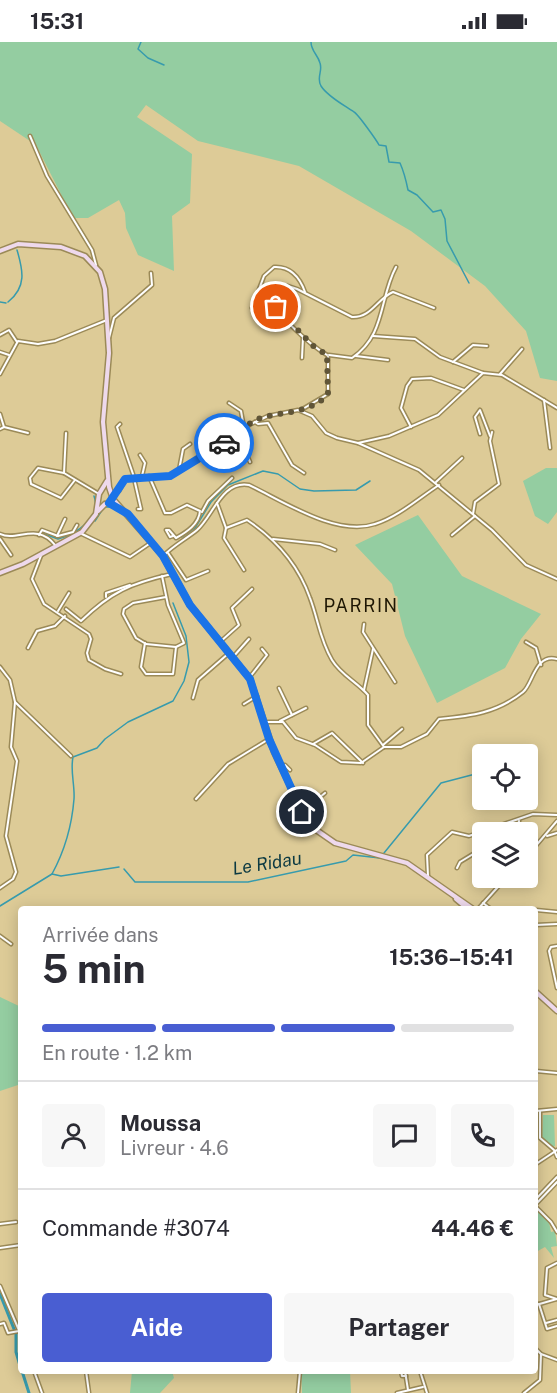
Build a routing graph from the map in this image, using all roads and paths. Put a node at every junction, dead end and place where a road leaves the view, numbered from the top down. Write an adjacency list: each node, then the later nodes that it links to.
1 (30, 136): 3 (street)
2 (0, 251): 3 (main road)
3 (96, 265): 10 (main road)
4 (396, 267): 7 (street)
5 (151, 273): 14 (street)
6 (305, 292): 7 (street); 8 (street); 12 (street)
7 (385, 296): 9 (street); 13 (street)
8 (252, 308)
9 (434, 308)
10 (107, 320): 14 (main road); 15 (street)
11 (0, 335): 15 (street)
12 (303, 336): 20 (street); 22 (street)
13 (373, 336): 21 (street); 24 (street)
14 (108, 340): 60 (main road)
15 (17, 342): 19 (street)
16 (487, 346): 24 (street)
17 (522, 349): 27 (street)
18 (0, 352): 19 (street)
19 (10, 355): 26 (street)
20 (328, 355): 21 (street); 32 (street)
21 (355, 356): 23 (street)
22 (302, 358)
23 (388, 360)
24 (453, 362): 25 (street)
25 (483, 373): 27 (street); 28 (street)
26 (0, 374)
27 (500, 374): 29 (street)
28 (464, 390): 37 (street); 37 (street)
29 (544, 400): 31 (street); 48 (street)
30 (229, 403): 38 (street)
31 (557, 408)
32 (301, 410): 34 (street); 46 (street)
33 (0, 414): 36 (street)
34 (255, 422): 38 (street); 54 (street)
35 (120, 424): 55 (street)
36 (4, 427): 39 (street); 41 (street)
37 (411, 427): 46 (street)
38 (244, 428): 45 (street)
39 (0, 429)
40 (492, 432): 44 (street)
41 (28, 433)
42 (66, 434): 53 (street)
43 (480, 434): 44 (street)
44 (490, 436): 73 (street)
45 (224, 443): 51 (street); 52 (street)
46 (358, 443): 62 (street)
47 (190, 444): 52 (street)
48 (550, 448)
49 (140, 455): 56 (street)
50 (462, 458): 62 (street)
51 (250, 462)
52 (179, 470): 57 (street)
53 (64, 473): 59 (street); 59 (street)
54 (304, 473)
55 (134, 476): 56 (street); 65 (street); 70 (street)
56 (142, 476): 57 (street)
57 (149, 476): 71 (street)
58 (231, 478): 71 (street)
59 (75, 480): 64 (street)
60 (108, 480): 61 (street); 63 (main road); 65 (main road)
61 (114, 481)
62 (438, 484): 68 (street); 73 (street)
63 (104, 490): 64 (main road); 65 (main road)
64 (99, 494): 66 (main road)
65 (112, 495): 67 (main road); 69 (main road)
66 (100, 500): 67 (main road); 72 (main road)
67 (107, 503): 69 (main road); 72 (main road)
68 (217, 503): 76 (street); 85 (street)
69 (124, 510): 83 (main road)
70 (138, 510)
71 (201, 513): 85 (street)
72 (96, 514): 77 (main road)
73 (474, 515): 79 (street); 95 (street)
74 (65, 519): 81 (street)
75 (77, 525): 81 (street)
76 (226, 528): 82 (street); 90 (street)
77 (81, 534): 83 (street); 84 (main road)
78 (39, 535): 80 (street); 81 (street); 84 (street)
79 (452, 535)
80 (0, 536): 89 (street)
81 (57, 536)
82 (273, 539): 86 (street); 119 (street)
83 (152, 542): 88 (main road)
84 (54, 545): 87 (main road)
85 (172, 547): 88 (street)
86 (335, 550)
87 (42, 553): 92 (main road); 100 (street)
88 (165, 554): 91 (street); 93 (main road)
89 (11, 555)
90 (244, 570)
91 (208, 571)
92 (0, 573)
93 (174, 574): 94 (street); 104 (main road)
94 (162, 576): 98 (street); 99 (street)
95 (557, 579)
96 (252, 589): 104 (street)
97 (69, 593): 100 (street)
98 (166, 597): 106 (street); 107 (street)
99 (66, 609)
100 (57, 612): 101 (street)
101 (65, 616): 108 (street); 115 (street)
102 (364, 624): 110 (street)
103 (249, 639): 111 (street)
104 (220, 642): 111 (main road)
105 (526, 642): 113 (street)
106 (145, 643): 107 (street); 107 (street)
107 (176, 647)
108 (28, 648)
109 (262, 649): 116 (street)
110 (373, 649): 117 (street); 119 (street)
111 (231, 655): 116 (main road); 121 (street)
112 (557, 659): 113 (street)
113 (541, 665): 131 (street)
114 (0, 668): 122 (street)
115 (121, 674)
116 (249, 678): 120 (main road)
117 (395, 682)
118 (279, 688): 125 (street)
119 (364, 690): 131 (street)
120 (257, 696): 123 (street); 127 (main road)
121 (193, 698)
122 (15, 702): 132 (street); 151 (street)
123 (244, 704)
124 (306, 708): 125 (street)
125 (292, 716): 126 (street)
126 (280, 721): 127 (street); 130 (street)
127 (264, 722): 129 (main road)
128 (402, 729): 131 (street)
129 (269, 739): 134 (main road); 138 (street)
130 (312, 744): 133 (street); 133 (street)
131 (384, 746): 133 (street)
132 (71, 756)
133 (363, 763)
134 (281, 766): 135 (street); 137 (main road)
135 (290, 770)
136 (325, 793): 139 (street)
137 (295, 797): 139 (street); 141 (main road)
138 (196, 799)
139 (304, 810): 141 (street)
140 (557, 815): 142 (street)
141 (305, 819): 149 (main road)
142 (519, 821): 149 (street)
143 (557, 821): 145 (street)
144 (557, 833): 145 (street)
145 (547, 836): 146 (street)
146 (538, 845)
147 (472, 855): 148 (street)
148 (457, 868)
149 (428, 876): 150 (main road)
150 (437, 883): 154 (main road); 155 (main road)
151 (0, 888)
152 (497, 888): 153 (street)
153 (483, 903): 156 (street); 157 (street)
154 (465, 906)
155 (466, 906)
156 (480, 906)
157 (487, 906)
158 (538, 910): 159 (street)
159 (557, 912)
160 (557, 924): 161 (street)
161 (538, 925)
162 (0, 936): 163 (street)
163 (11, 944)
164 (557, 946): 165 (street)
165 (557, 988)
166 (538, 994): 167 (main road)
167 (557, 1011)
168 (538, 1071): 169 (street)
169 (557, 1072)
170 (557, 1109): 171 (street)
171 (540, 1111): 172 (street)
172 (556, 1150): 173 (street); 174 (street)
173 (557, 1157)
174 (538, 1163)
175 (557, 1177): 177 (street)
176 (557, 1182): 178 (street)
177 (538, 1197)
178 (538, 1204)
179 (538, 1208): 182 (street)
180 (16, 1222): 181 (street)
181 (0, 1224)
182 (557, 1232)
183 (18, 1245): 184 (street)
184 (0, 1248)
185 (557, 1263): 187 (street)
186 (0, 1286): 194 (street)
187 (557, 1299): 188 (street)
188 (538, 1304)
189 (538, 1306): 191 (street)
190 (557, 1320): 191 (street)
191 (546, 1323): 193 (street)
192 (0, 1324): 194 (street)
193 (557, 1326)
194 (17, 1331)
195 (538, 1351): 196 (street)
196 (541, 1354): 197 (street); 198 (street)
197 (557, 1360)
198 (540, 1365): 211 (street)
199 (35, 1374): 206 (street)
200 (86, 1374): 207 (street)
201 (300, 1374): 208 (street)
202 (402, 1374): 205 (street)
203 (421, 1374): 204 (street)
204 (423, 1387): 205 (street); 210 (street)
205 (408, 1390): 209 (street)
206 (42, 1393)
207 (89, 1393)
208 (298, 1393)
209 (397, 1393)
210 (427, 1393)
211 (524, 1393)

